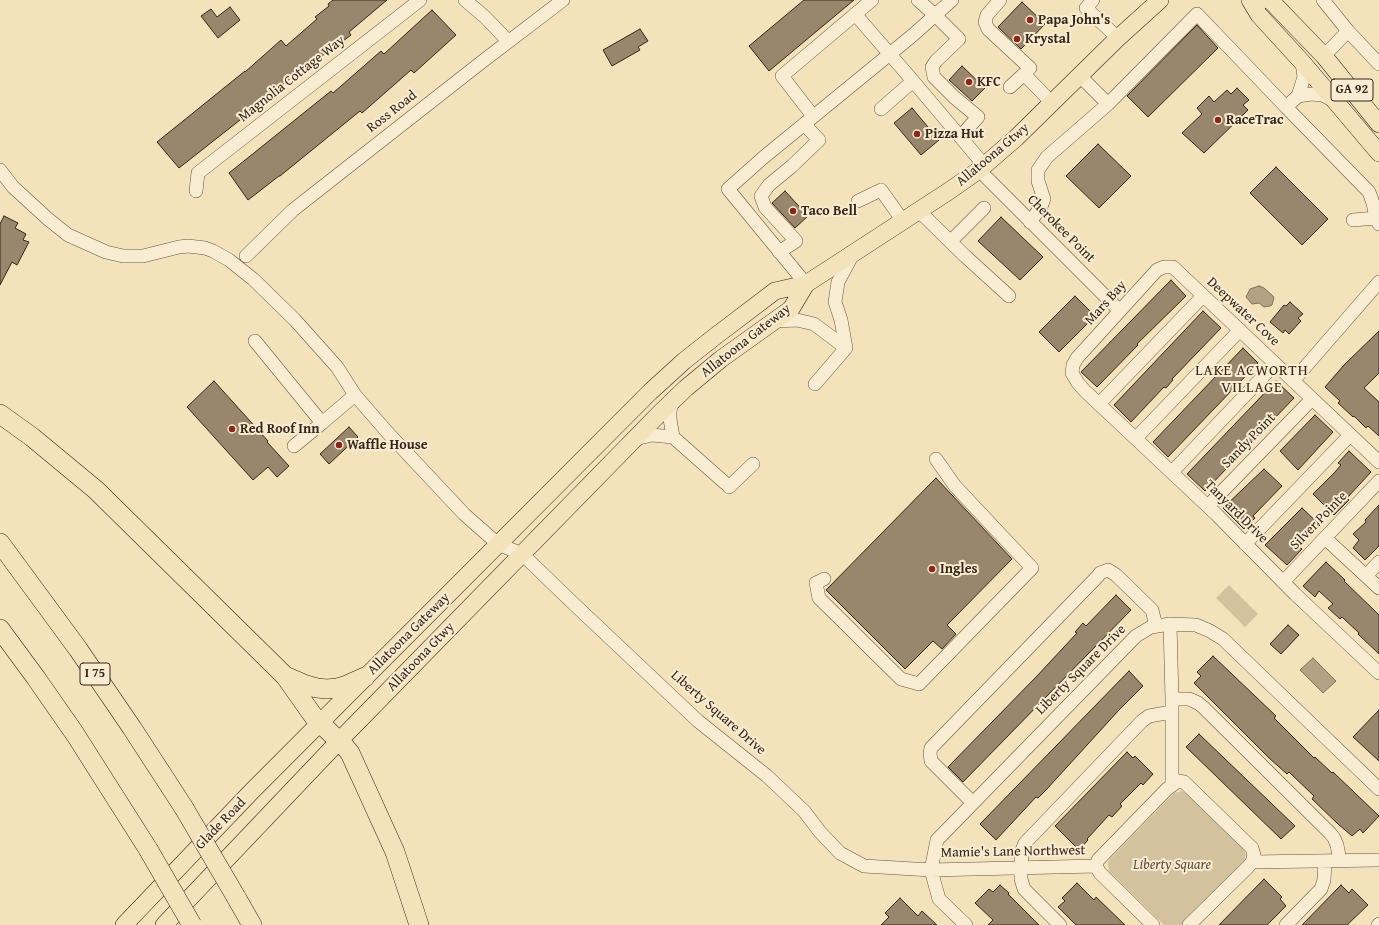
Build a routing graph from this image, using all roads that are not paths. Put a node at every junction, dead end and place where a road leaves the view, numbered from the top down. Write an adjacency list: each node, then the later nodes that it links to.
1 (420, 0): 39 (street, Magnolia Cottage Way)
2 (465, 0): 18 (street)
3 (563, 0): 18 (street, Ross Road)
4 (872, 0): 14 (street)
5 (918, 0): 15 (street)
6 (952, 0): 15 (street)
7 (1000, 0): 23 (street)
8 (1093, 0): 17 (street)
9 (1160, 0): 13 (main road, Allatoona Gtwy)
10 (1250, 0): 21 (main road, GA 92)
11 (1323, 0): 16 (street)
12 (1271, 1): 20 (main road, GA 92)
13 (1151, 6): 17 (main road, Allatoona Gtwy)
14 (855, 14): 19 (street, Cherokee Point); 33 (street)
15 (936, 16): 19 (street); 35 (street)
16 (1348, 31): 20 (street); 22 (street)
17 (1118, 38): 24 (main road, Allatoona Gtwy)
18 (508, 42): 50 (street, Ross Road)
19 (890, 55): 25 (street, Cherokee Point); 33 (street)
20 (1324, 56): 34 (main road, GA 92)
21 (1302, 62): 27 (street); 28 (main road, GA 92)
22 (1379, 64)
23 (1030, 68)
24 (1080, 76): 29 (main road, Allatoona Gtwy); 30 (street)
25 (913, 81): 32 (street); 35 (street, Cherokee Point)
26 (1010, 87): 29 (street)
27 (1298, 96): 28 (street); 31 (street)
28 (1335, 102): 36 (main road, GA 92)
29 (1052, 103): 37 (main road, Allatoona Gtwy)
30 (1108, 104): 31 (street); 46 (street)
31 (1286, 107): 45 (street)
32 (881, 109)
33 (809, 120): 48 (street); 48 (street)
34 (1379, 124)
35 (961, 136): 37 (street, Cherokee Point)
36 (1379, 153)
37 (982, 168): 42 (main road, Allatoona Gtwy); 46 (street, Cherokee Point)
38 (0, 170): 65 (street, Liberty Square Drive)
39 (196, 190)
40 (858, 201): 44 (street)
41 (984, 208): 47 (street)
42 (919, 211): 44 (main road, Allatoona Gtwy); 47 (street)
43 (1353, 220): 45 (street)
44 (903, 221): 49 (main road, Allatoona Gtwy)
45 (1377, 221)
46 (1030, 222): 56 (street, Cherokee Point)
47 (951, 241): 54 (street)
48 (779, 252): 53 (street)
49 (853, 253): 53 (main road, Allatoona Gtwy); 60 (street)
50 (246, 256)
51 (1173, 267): 55 (street, Deepwater Cove); 56 (street, Mars Bay)
52 (1379, 282): 63 (street)
53 (806, 284): 57 (main road, Allatoona Gateway); 84 (main road, Allatoona Gateway)
54 (1009, 296)
55 (1203, 296): 58 (street, Deepwater Cove); 68 (street)
56 (1120, 311): 62 (street, Mars Bay)
57 (774, 321): 60 (street); 67 (main road, Allatoona Gateway)
58 (1240, 330): 61 (street, Deepwater Cove); 73 (street)
59 (255, 341): 70 (street)
60 (846, 348): 64 (street)
61 (1276, 364): 63 (street, Deepwater Cove); 79 (street)
62 (1072, 373): 68 (street, Tanyard Drive)
63 (1293, 381): 66 (street, Deepwater Cove)
64 (815, 384)
65 (355, 394): 70 (street); 84 (street, Liberty Square Drive)
66 (1312, 399): 71 (street, Deepwater Cove); 81 (street, Sandy Point)
67 (673, 400): 72 (street); 74 (main road, Allatoona Gateway)
68 (1099, 404): 73 (street, Tanyard Drive)
69 (0, 414): 97 (highway)
70 (322, 423): 75 (street)
71 (1350, 435): 77 (street, Deepwater Cove); 85 (street)
72 (673, 437): 74 (street); 78 (street)
73 (1136, 438): 79 (street, Tanyard Drive)
74 (635, 439): 86 (main road, Allatoona Gateway)
75 (294, 446)
76 (936, 459): 90 (street)
77 (1379, 462)
78 (753, 464)
79 (1172, 472): 81 (street, Tanyard Drive)
80 (1379, 481): 82 (street, Silver Pointe)
81 (1208, 506): 85 (street, Tanyard Drive)
82 (1325, 538): 89 (street); 91 (street, Silver Pointe)
83 (0, 543): 116 (highway, I 75, bridge)
84 (498, 544): 86 (street, Liberty Square Drive); 98 (main road, Allatoona Gateway)
85 (1246, 544): 91 (street, Tanyard Drive)
86 (522, 554): 88 (main road, Allatoona Gateway); 112 (street, Liberty Square Drive)
87 (1379, 562): 89 (street)
88 (503, 573): 102 (main road, Allatoona Gtwy)
89 (1366, 576): 92 (street)
90 (824, 579)
91 (1283, 582): 96 (street, Tanyard Drive)
92 (1379, 588)
93 (1170, 624): 94 (street, Liberty Square Drive); 99 (street); 104 (street, Liberty Square Drive)
94 (1156, 626): 105 (street, Liberty Square Drive); 105 (street)
95 (0, 628): 115 (highway, bridge)
96 (1379, 673)
97 (285, 676): 98 (highway); 101 (highway)
98 (365, 677): 101 (main road, Allatoona Gateway)
99 (1172, 699): 100 (street); 106 (street)
100 (1172, 712): 103 (street); 111 (street)
101 (319, 724): 102 (highway); 113 (main road, Glade Road)
102 (339, 741): 114 (main road, Glade Road); 117 (highway)
103 (1172, 785): 109 (street); 110 (street)
104 (1379, 788)
105 (973, 803): 112 (street, Liberty Square Drive)
106 (1340, 860): 107 (street); 108 (street)
107 (1379, 860)
108 (1325, 861): 109 (street); 122 (street)
109 (1252, 862): 121 (street)
110 (1096, 866): 111 (street, Mamie's Lane Northwest); 120 (street)
111 (1021, 868): 112 (street, Mamie's Lane Northwest); 119 (street)
112 (931, 870): 118 (street, Liberty Square Drive)
113 (124, 925)
114 (164, 925)
115 (192, 925)
116 (252, 925)
117 (419, 925)
118 (966, 925)
119 (1060, 925)
120 (1153, 925)
121 (1190, 925)
122 (1286, 925)

